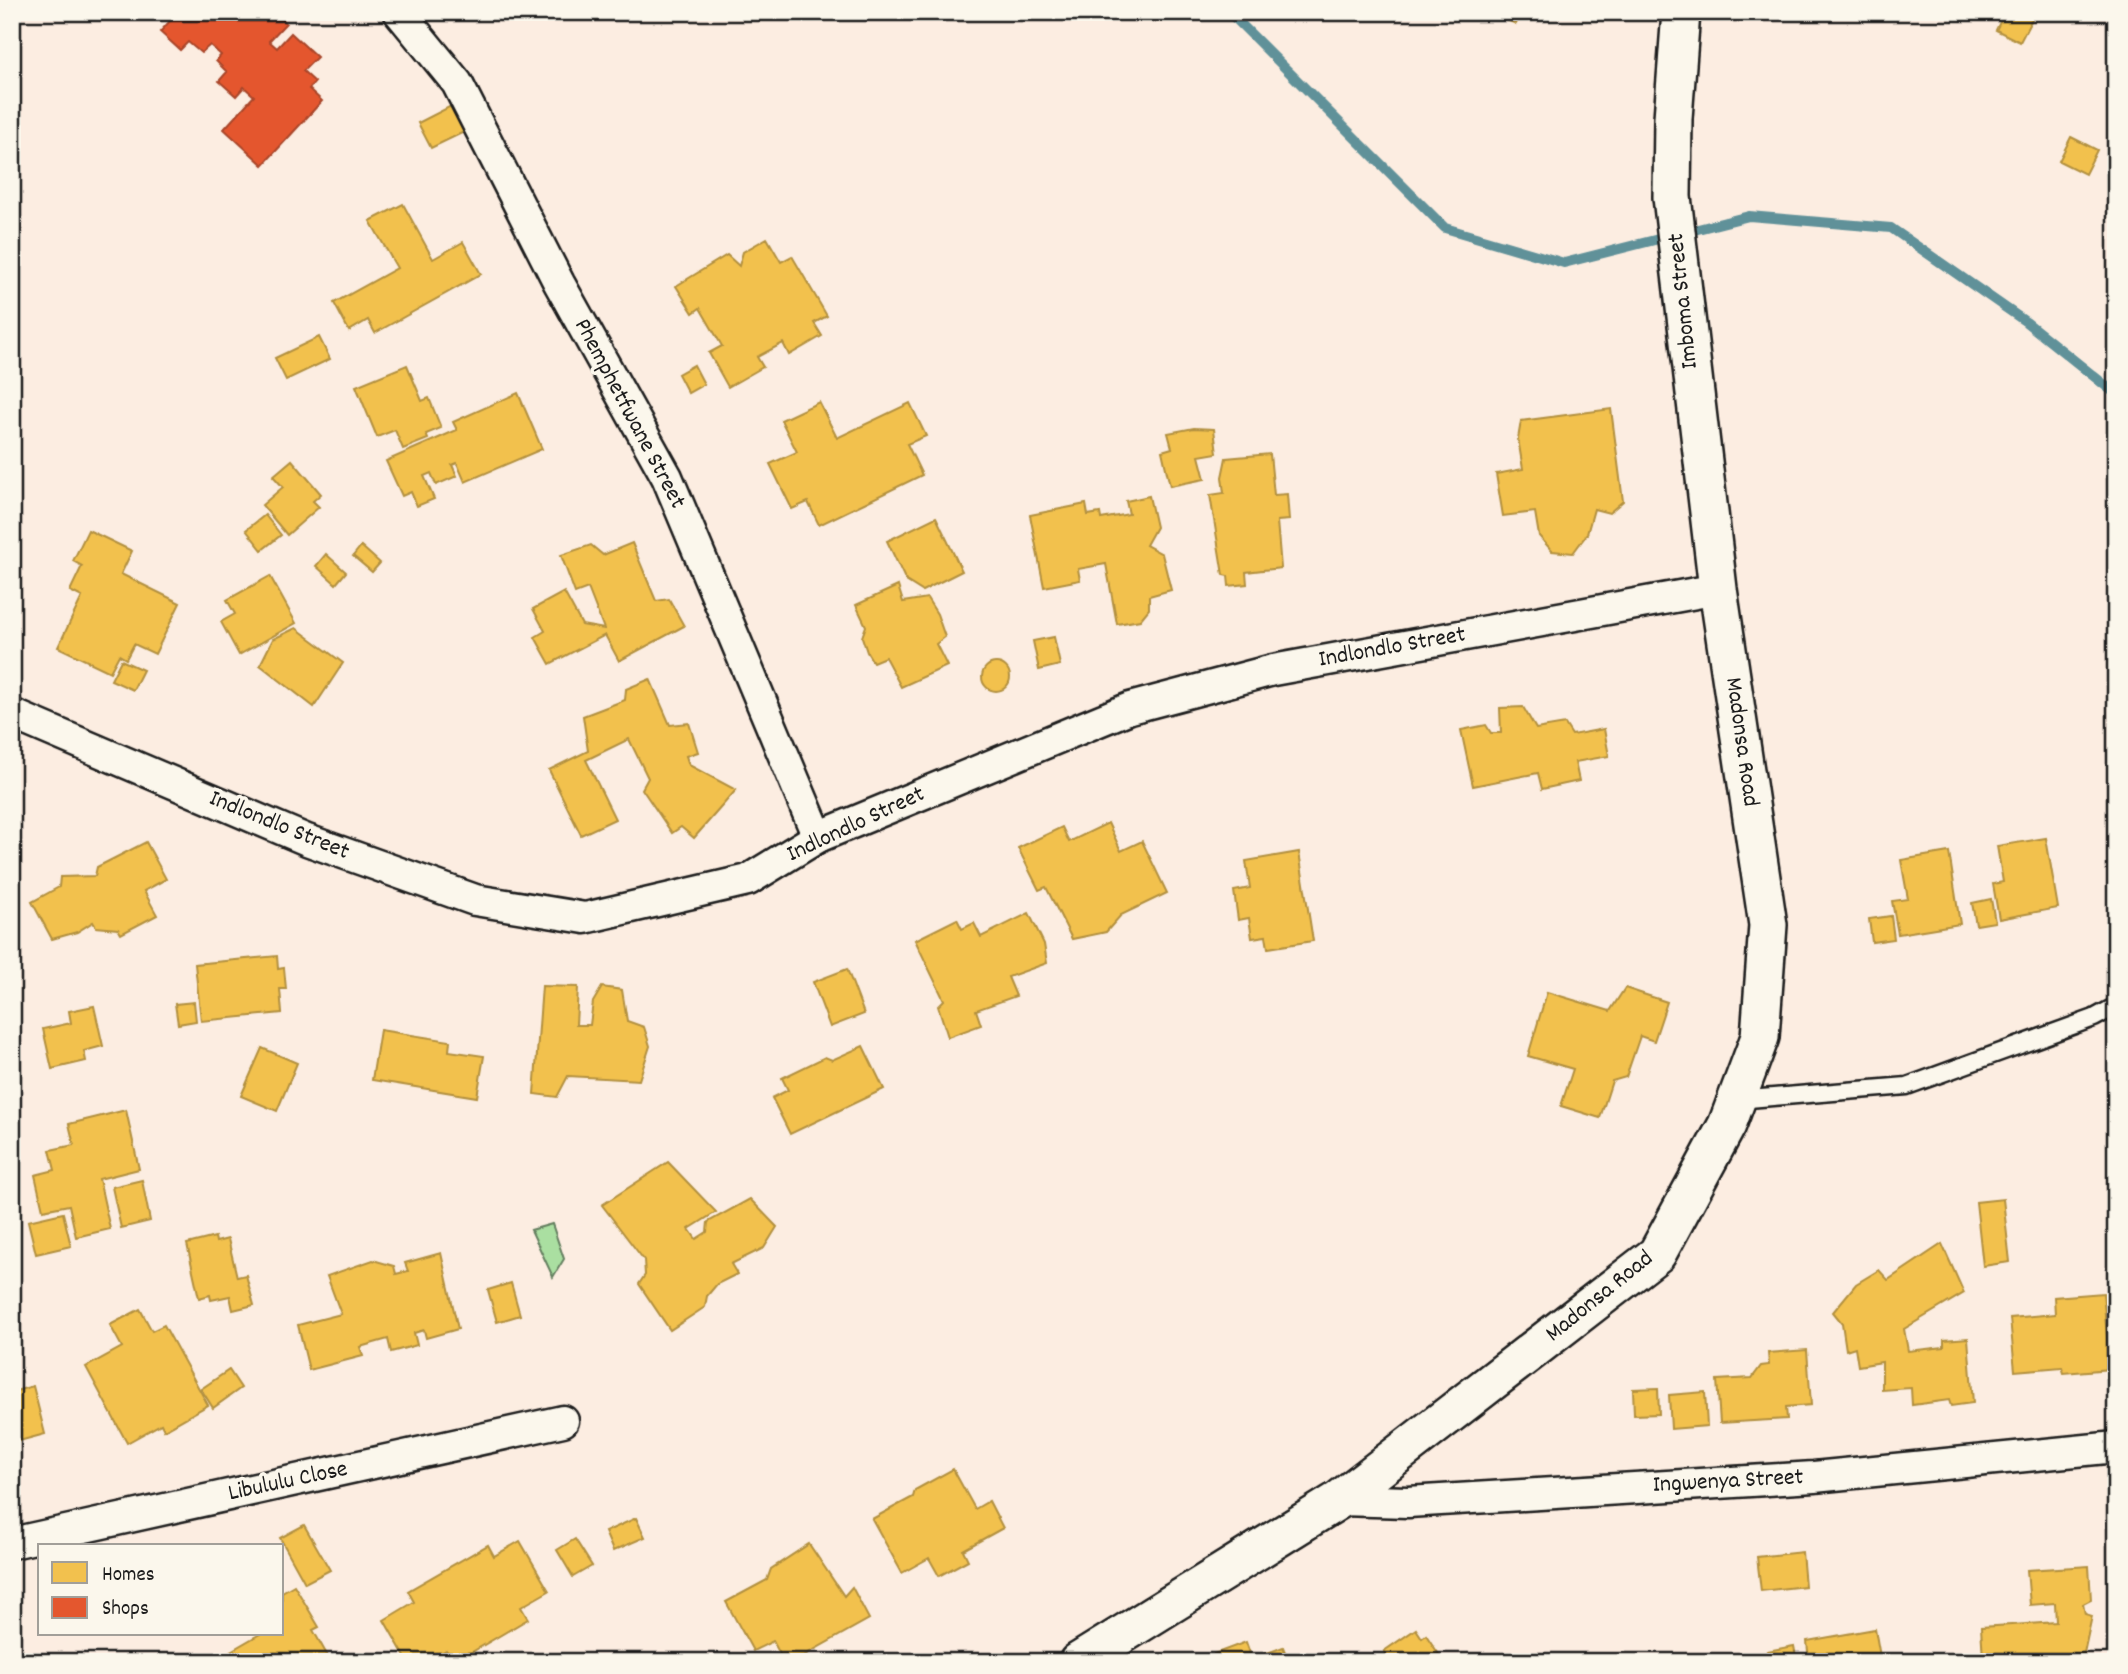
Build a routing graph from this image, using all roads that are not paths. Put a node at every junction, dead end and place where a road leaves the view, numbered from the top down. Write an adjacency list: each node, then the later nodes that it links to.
1 (399, 12): 5 (street, Phemphetfwane Street)
2 (1681, 12): 3 (street, Imboma Street)
3 (1718, 589): 5 (street, Indlondlo Street); 7 (street, Madonsa Road)
4 (12, 714): 5 (street, Indlondlo Street)
5 (818, 837)
6 (2116, 1006): 7 (lane)
7 (1737, 1100): 10 (street, Madonsa Road)
8 (564, 1421): 11 (street, Libululu Close)
9 (2116, 1447): 10 (street, Ingwenya Street)
10 (1339, 1500): 12 (street, Madonsa Road)
11 (12, 1543)
12 (1077, 1662)

